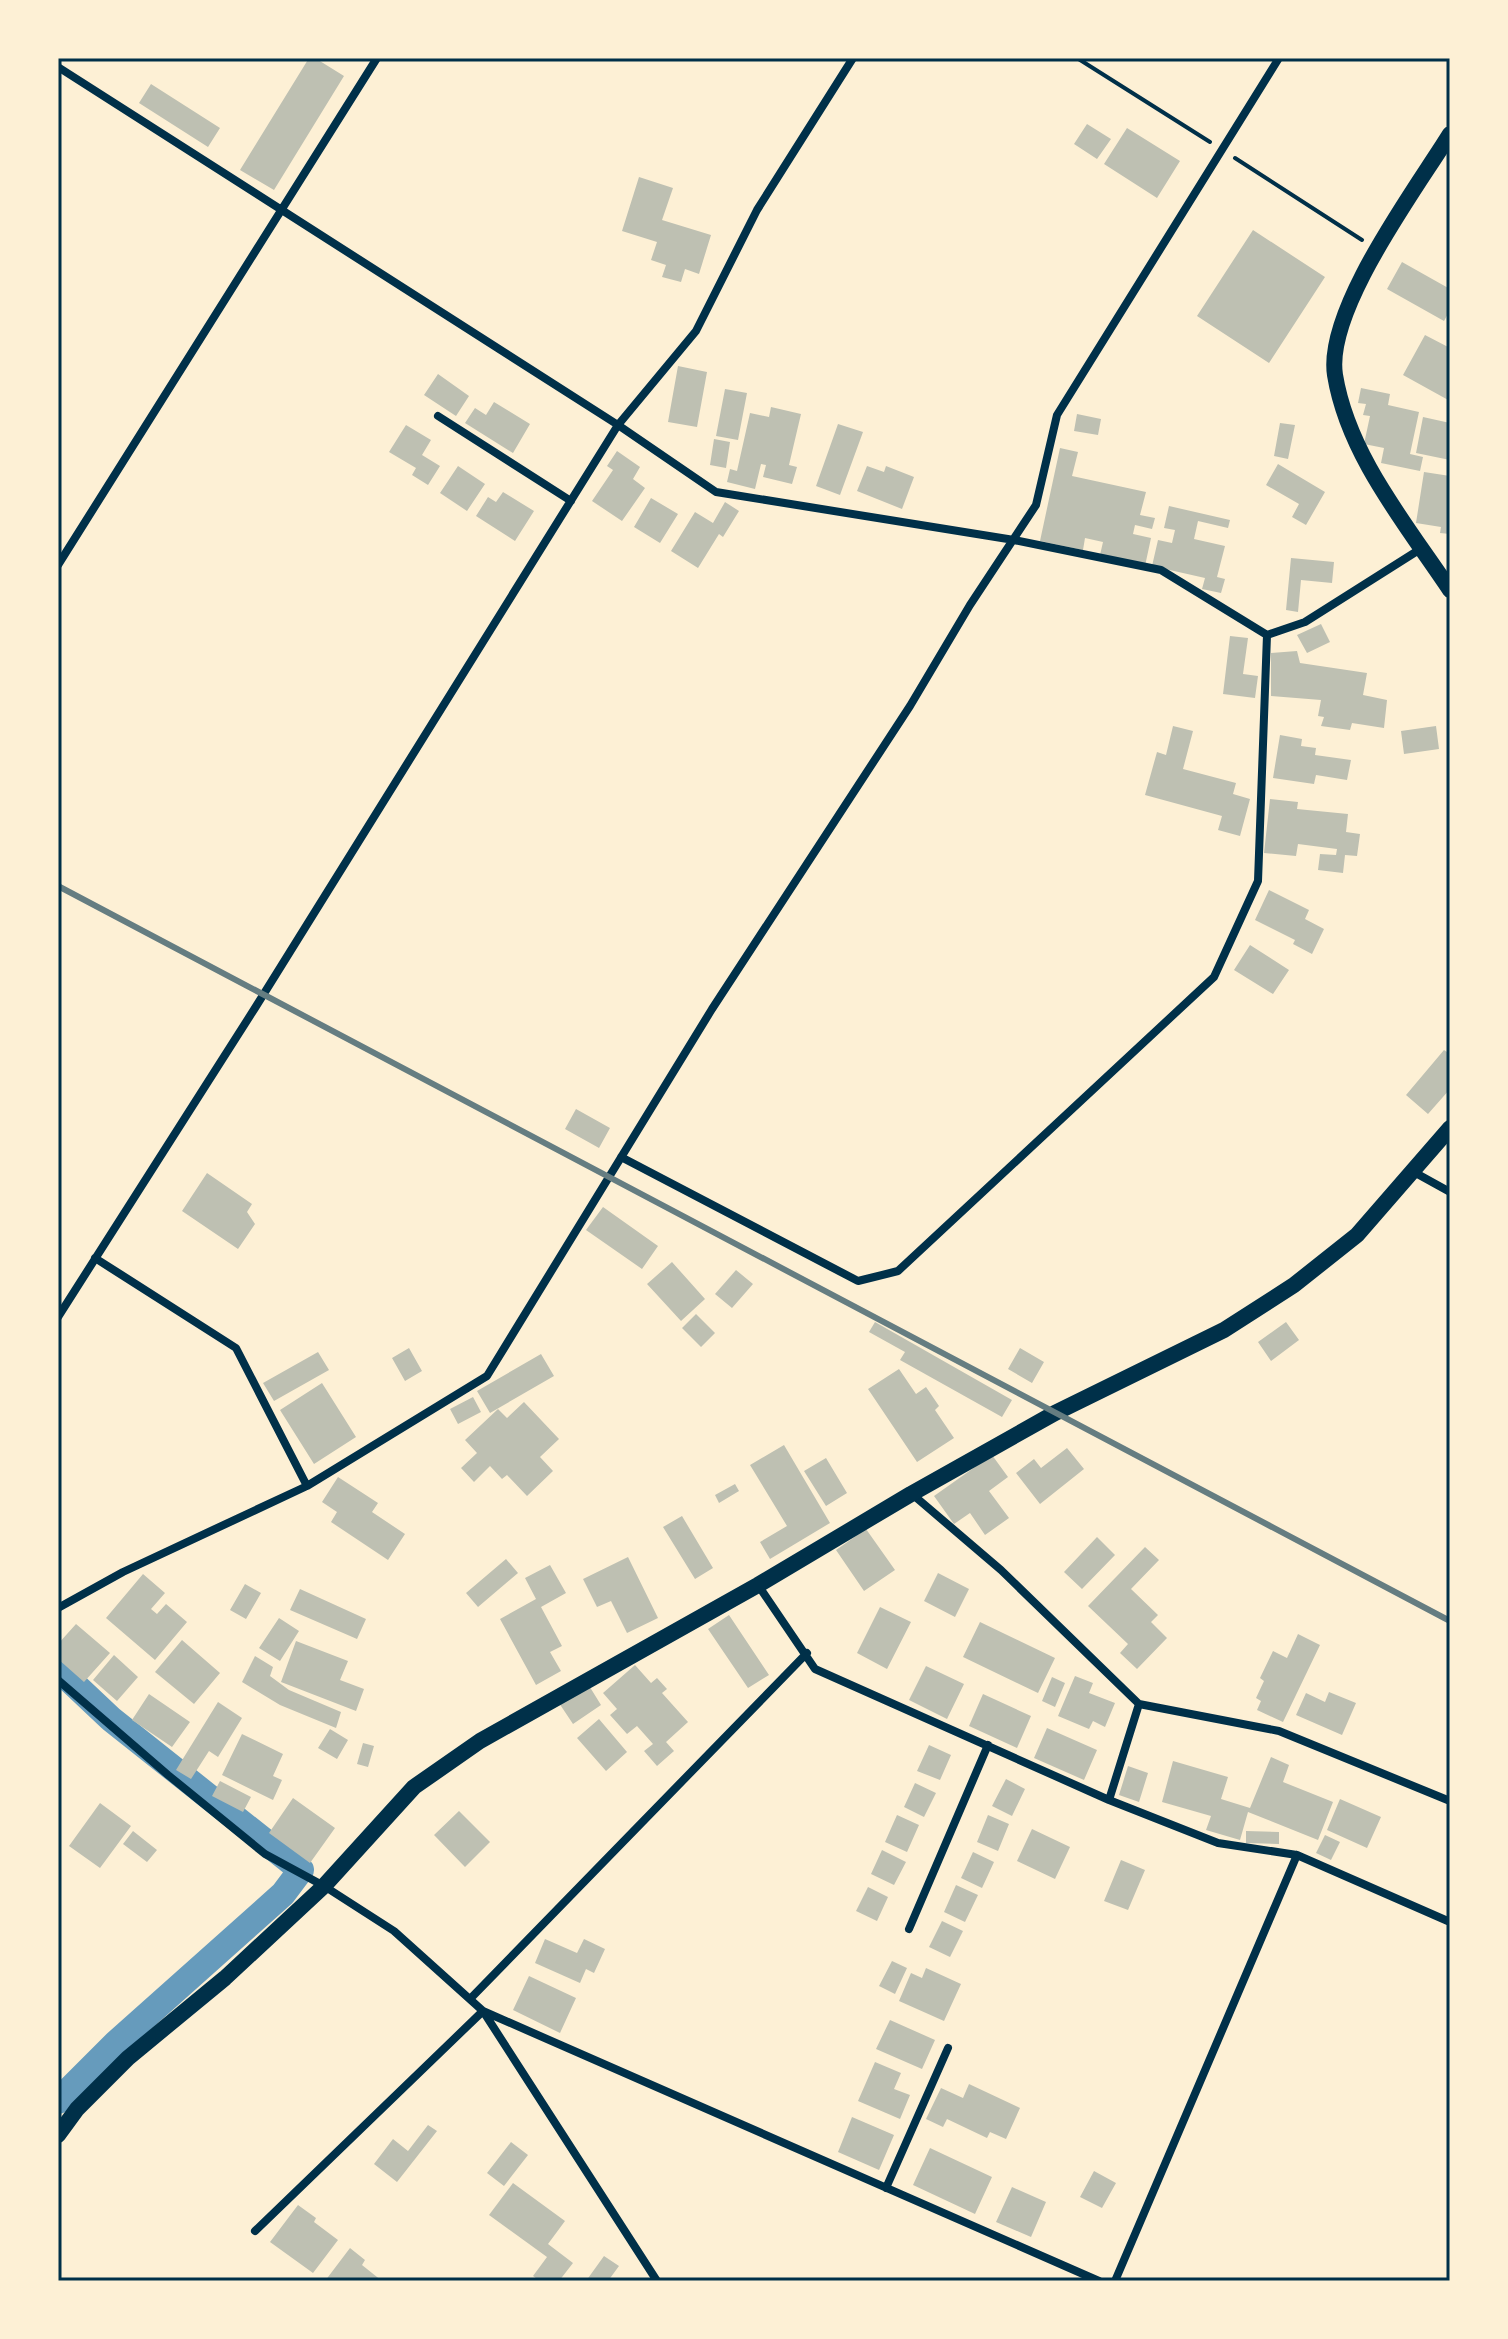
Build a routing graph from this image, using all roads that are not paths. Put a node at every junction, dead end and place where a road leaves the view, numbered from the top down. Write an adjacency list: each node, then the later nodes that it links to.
1 (377, 58): 6 (street)
2 (853, 58): 8 (street)
3 (1279, 58): 10 (street)
4 (58, 67): 6 (street)
5 (1450, 134): 11 (main road)
6 (281, 210): 8 (street); 12 (street)
7 (438, 416): 9 (street)
8 (618, 425): 9 (street); 10 (street)
9 (571, 501): 19 (street)
10 (1014, 540): 14 (street); 16 (street)
11 (1422, 548): 13 (main road); 14 (street)
12 (58, 565)
13 (1450, 590)
14 (1267, 635): 16 (street)
15 (1450, 1128): 17 (main road)
16 (621, 1157): 21 (street)
17 (1412, 1171): 18 (street); 22 (main road)
18 (1450, 1192)
19 (95, 1258): 20 (street); 21 (street)
20 (58, 1317)
21 (307, 1486): 24 (street)
22 (911, 1494): 23 (main road); 27 (street)
23 (758, 1585): 25 (street); 32 (main road)
24 (58, 1608)
25 (807, 1653): 28 (street); 35 (street)
26 (58, 1680): 32 (street)
27 (1139, 1704): 29 (street); 30 (street)
28 (988, 1745): 29 (street); 34 (street)
29 (1109, 1800): 31 (street)
30 (1450, 1801)
31 (1297, 1855): 33 (street); 43 (street)
32 (324, 1886): 35 (street); 38 (main road)
33 (1450, 1922)
34 (909, 1929)
35 (470, 1999): 36 (street)
36 (483, 2011): 39 (street); 40 (street); 41 (street)
37 (948, 2048): 39 (street)
38 (58, 2135)
39 (886, 2188): 42 (street)
40 (255, 2231)
41 (657, 2281)
42 (1099, 2281)
43 (1115, 2281)

